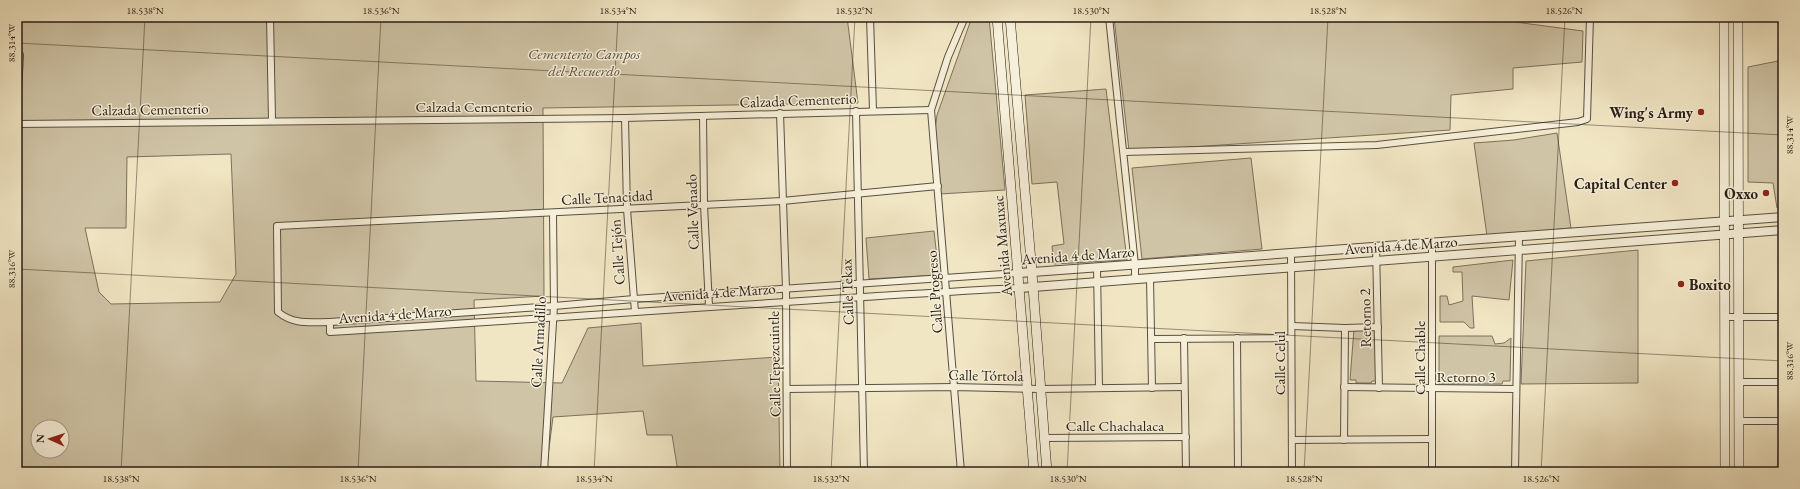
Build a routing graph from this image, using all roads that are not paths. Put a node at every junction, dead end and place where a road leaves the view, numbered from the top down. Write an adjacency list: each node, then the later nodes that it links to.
1 (270, 17): 18 (street)
2 (870, 17): 12 (street)
3 (965, 17): 13 (street)
4 (997, 17): 44 (main road, Avenida Maxuxac)
5 (1010, 17): 43 (main road, Avenida Maxuxac)
6 (1109, 17): 20 (street)
7 (1590, 17): 20 (street)
8 (1724, 17): 29 (main road)
9 (1738, 17): 28 (main road)
10 (17, 55): 11 (street)
11 (17, 110)
12 (873, 110): 13 (street, Calzada Cementerio); 14 (street, Calzada Cementerio)
13 (932, 110): 21 (street, Calle Progreso)
14 (856, 111): 15 (street, Calzada Cementerio); 22 (street, Calle Tekax)
15 (780, 113): 16 (street, Calzada Cementerio); 23 (street, Calle Tepezcuintle)
16 (703, 116): 17 (street, Calzada Cementerio); 24 (street, Calle Venado)
17 (625, 118): 18 (street, Calzada Cementerio); 25 (street, Calle Tejón)
18 (272, 120): 19 (street, Calzada Cementerio)
19 (17, 124)
20 (1124, 152): 40 (street)
21 (938, 186): 22 (street, Calle Tenacidad); 45 (street, Calle Progreso)
22 (857, 194): 23 (street, Calle Tenacidad); 49 (street, Calle Tekax)
23 (782, 201): 24 (street, Calle Tenacidad); 52 (street, Calle Tepezcuintle)
24 (704, 205): 25 (street, Calle Tenacidad); 54 (street, Calle Venado)
25 (627, 209): 26 (street, Calle Tenacidad); 56 (street, Calle Tejón)
26 (553, 213): 58 (street, Calle Armadillo); 68 (street, Calle Tenacidad)
27 (1783, 217): 28 (street, Avenida 4 de Marzo)
28 (1738, 220): 29 (street, Avenida 4 de Marzo); 31 (main road)
29 (1725, 221): 32 (main road); 33 (street, Avenida 4 de Marzo)
30 (1783, 230): 31 (street, Avenida 4 de Marzo)
31 (1738, 234): 32 (street, Avenida 4 de Marzo); 66 (main road)
32 (1725, 235): 36 (street, Avenida 4 de Marzo); 63 (main road)
33 (1519, 236): 34 (street, Avenida 4 de Marzo); 36 (street, Retorno 3)
34 (1432, 243): 35 (street, Avenida 4 de Marzo); 38 (street, Calle Chable)
35 (1376, 247): 37 (street, Avenida 4 de Marzo); 39 (street, Retorno 2)
36 (1519, 250): 38 (street, Avenida 4 de Marzo); 91 (street, Retorno 3)
37 (1291, 253): 40 (street, Avenida 4 de Marzo); 42 (street, Calle Celul)
38 (1432, 257): 39 (street, Avenida 4 de Marzo); 90 (street, Calle Chable)
39 (1377, 261): 42 (street, Avenida 4 de Marzo); 72 (street, Retorno 2)
40 (1135, 265): 41 (street, Avenida 4 de Marzo); 47 (street)
41 (1097, 268): 43 (street, Avenida 4 de Marzo); 48 (street)
42 (1291, 268): 46 (street, Avenida 4 de Marzo); 71 (street, Calle Celul)
43 (1032, 272): 44 (street, Avenida 4 de Marzo); 50 (main road, Avenida Maxuxac)
44 (1019, 273): 45 (street, Avenida 4 de Marzo); 51 (main road, Avenida Maxuxac)
45 (946, 278): 49 (street, Avenida 4 de Marzo); 53 (street, Calle Progreso)
46 (1150, 278): 47 (street, Avenida 4 de Marzo); 78 (street)
47 (1135, 279): 48 (street, Avenida 4 de Marzo)
48 (1097, 282): 50 (street, Avenida 4 de Marzo); 82 (street)
49 (860, 283): 52 (street, Avenida 4 de Marzo); 55 (street, Calle Tekax)
50 (1033, 287): 51 (street, Avenida 4 de Marzo); 92 (main road, Avenida Maxuxac)
51 (1020, 288): 53 (street, Avenida 4 de Marzo); 89 (main road, Avenida Maxuxac)
52 (786, 289): 54 (street, Avenida 4 de Marzo); 57 (street, Calle Tepezcuintle)
53 (947, 292): 55 (street, Avenida 4 de Marzo); 81 (street, Calle Progreso)
54 (708, 294): 56 (street, Avenida 4 de Marzo); 59 (street, Calle Venado)
55 (860, 296): 57 (street, Avenida 4 de Marzo); 85 (street, Calle Tekax)
56 (634, 299): 58 (street, Avenida 4 de Marzo); 61 (street, Calle Tejón)
57 (786, 302): 59 (street, Avenida 4 de Marzo); 88 (street, Calle Tepezcuintle)
58 (554, 306): 60 (street, Avenida 4 de Marzo); 67 (street, Calle Armadillo)
59 (709, 306): 61 (street, Avenida 4 de Marzo)
60 (481, 311): 62 (street, Avenida 4 de Marzo); 69 (street)
61 (635, 312): 67 (street, Avenida 4 de Marzo)
62 (428, 314): 65 (street, Avenida 4 de Marzo); 70 (street)
63 (1725, 316): 66 (street); 111 (main road)
64 (1783, 317): 66 (street)
65 (378, 318): 68 (street, Avenida 4 de Marzo); 74 (street)
66 (1738, 318): 79 (main road)
67 (553, 319): 69 (street, Avenida 4 de Marzo); 100 (street, Calle Armadillo)
68 (330, 322): 74 (street, Avenida 4 de Marzo)
69 (483, 323): 70 (street, Avenida 4 de Marzo)
70 (429, 326): 74 (street, Avenida 4 de Marzo)
71 (1292, 326): 73 (street); 77 (street, Calle Celul)
72 (1378, 327): 73 (street); 87 (street, Retorno 2)
73 (1346, 328): 84 (street)
74 (380, 329)
75 (1184, 338): 76 (street); 78 (street); 83 (street)
76 (1237, 338): 77 (street); 107 (street)
77 (1291, 338): 98 (street, Calle Celul)
78 (1152, 339): 86 (street)
79 (1739, 382): 80 (street); 93 (main road)
80 (1783, 382)
81 (954, 387): 85 (street, Calle Tórtola); 89 (street, Calle Tórtola); 103 (street, Calle Progreso)
82 (1099, 387): 86 (street, Calle Tórtola); 92 (street, Calle Tórtola)
83 (1184, 387): 86 (street, Calle Tórtola); 95 (street)
84 (1344, 387): 87 (street, Retorno 3); 99 (street)
85 (862, 388): 88 (street, Calle Tórtola); 102 (street, Calle Tekax)
86 (1152, 388)
87 (1379, 388): 90 (street, Retorno 3)
88 (787, 389): 101 (street, Calle Tepezcuintle)
89 (1028, 389): 92 (street, Calle Tórtola); 104 (main road, Avenida Maxuxac)
90 (1432, 389): 91 (street, Retorno 3); 97 (street, Calle Chable)
91 (1515, 389): 110 (street, Retorno 3)
92 (1041, 390): 96 (main road, Avenida Maxuxac)
93 (1739, 421): 94 (street); 112 (main road)
94 (1783, 421)
95 (1186, 437): 96 (street, Calle Chachalaca); 106 (street)
96 (1045, 438): 105 (main road, Avenida Maxuxac)
97 (1431, 439): 99 (street); 109 (street, Calle Chable)
98 (1292, 440): 99 (street); 108 (street, Calle Celul)
99 (1344, 440)
100 (544, 472)
101 (787, 472)
102 (864, 472)
103 (961, 472)
104 (1034, 472)
105 (1047, 472)
106 (1186, 472)
107 (1238, 472)
108 (1292, 472)
109 (1432, 472)
110 (1515, 472)
111 (1725, 472)
112 (1739, 472)

